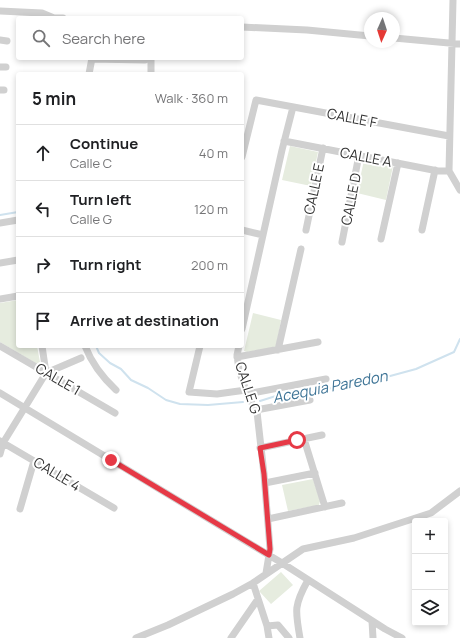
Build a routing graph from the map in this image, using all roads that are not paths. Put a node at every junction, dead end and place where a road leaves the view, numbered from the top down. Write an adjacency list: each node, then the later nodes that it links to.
1 (453, 0): 7 (street)
2 (0, 11): 3 (street)
3 (49, 16)
4 (244, 27): 5 (street)
5 (364, 35)
6 (400, 39): 7 (street)
7 (452, 44): 8 (street); 14 (street)
8 (460, 44)
9 (92, 60): 11 (street)
10 (148, 60): 12 (street)
11 (89, 72)
12 (150, 72)
13 (293, 107): 14 (street, CALLE F); 15 (street); 17 (street, CALLE F)
14 (449, 136): 21 (street)
15 (284, 141): 16 (street, CALLE A); 28 (street)
16 (323, 148): 18 (street, CALLE A); 26 (street, CALLE E)
17 (244, 149)
18 (359, 155): 19 (street, CALLE A); 30 (street, CALLE D)
19 (398, 163): 20 (street, CALLE A); 29 (street)
20 (435, 170): 21 (street, CALLE A); 27 (street)
21 (449, 171): 22 (street)
22 (460, 190)
23 (16, 220): 24 (street)
24 (0, 223)
25 (244, 230): 28 (street)
26 (306, 230)
27 (422, 230)
28 (263, 235): 36 (street)
29 (381, 239)
30 (342, 242)
31 (301, 249): 43 (street)
32 (16, 260): 33 (street)
33 (0, 262)
34 (16, 296): 35 (street)
35 (0, 299)
36 (244, 314)
37 (318, 342): 43 (street)
38 (0, 346): 46 (street, CALLE 1)
39 (42, 348): 46 (street)
40 (86, 348): 48 (street)
41 (200, 348): 49 (street)
42 (238, 348): 44 (street, CALLE G)
43 (278, 350): 44 (street)
44 (237, 357): 49 (street, CALLE G)
45 (81, 358): 46 (street)
46 (46, 373): 52 (street); 54 (street, CALLE 1)
47 (326, 379): 49 (street)
48 (116, 390)
49 (247, 392): 53 (street, CALLE G)
50 (0, 393): 52 (street)
51 (310, 400): 53 (street)
52 (25, 407): 57 (street); 69 (street)
53 (256, 410): 58 (street, CALLE G)
54 (115, 413)
55 (322, 435): 56 (street)
56 (304, 439): 58 (street); 61 (street)
57 (2, 442): 59 (street); 60 (street, CALLE 4)
58 (260, 448): 62 (street, CALLE G)
59 (0, 454)
60 (34, 461): 66 (street, CALLE 4); 67 (street)
61 (315, 473): 62 (street); 65 (street)
62 (265, 483): 68 (street, CALLE G)
63 (460, 491): 70 (street)
64 (342, 503): 65 (street)
65 (325, 507): 68 (street)
66 (114, 508)
67 (20, 509)
68 (268, 518): 69 (street, CALLE G)
69 (269, 555): 70 (street); 71 (street, CALLE G)
70 (282, 563): 71 (street); 72 (street)
71 (266, 573): 73 (street)
72 (308, 580): 75 (street); 81 (street)
73 (253, 582): 74 (street); 77 (street)
74 (258, 599): 76 (street); 78 (street)
75 (372, 621): 82 (street); 83 (street)
76 (267, 626): 79 (street); 80 (street)
77 (136, 638)
78 (232, 638)
79 (269, 638)
80 (289, 638)
81 (300, 638)
82 (373, 638)
83 (402, 638)

